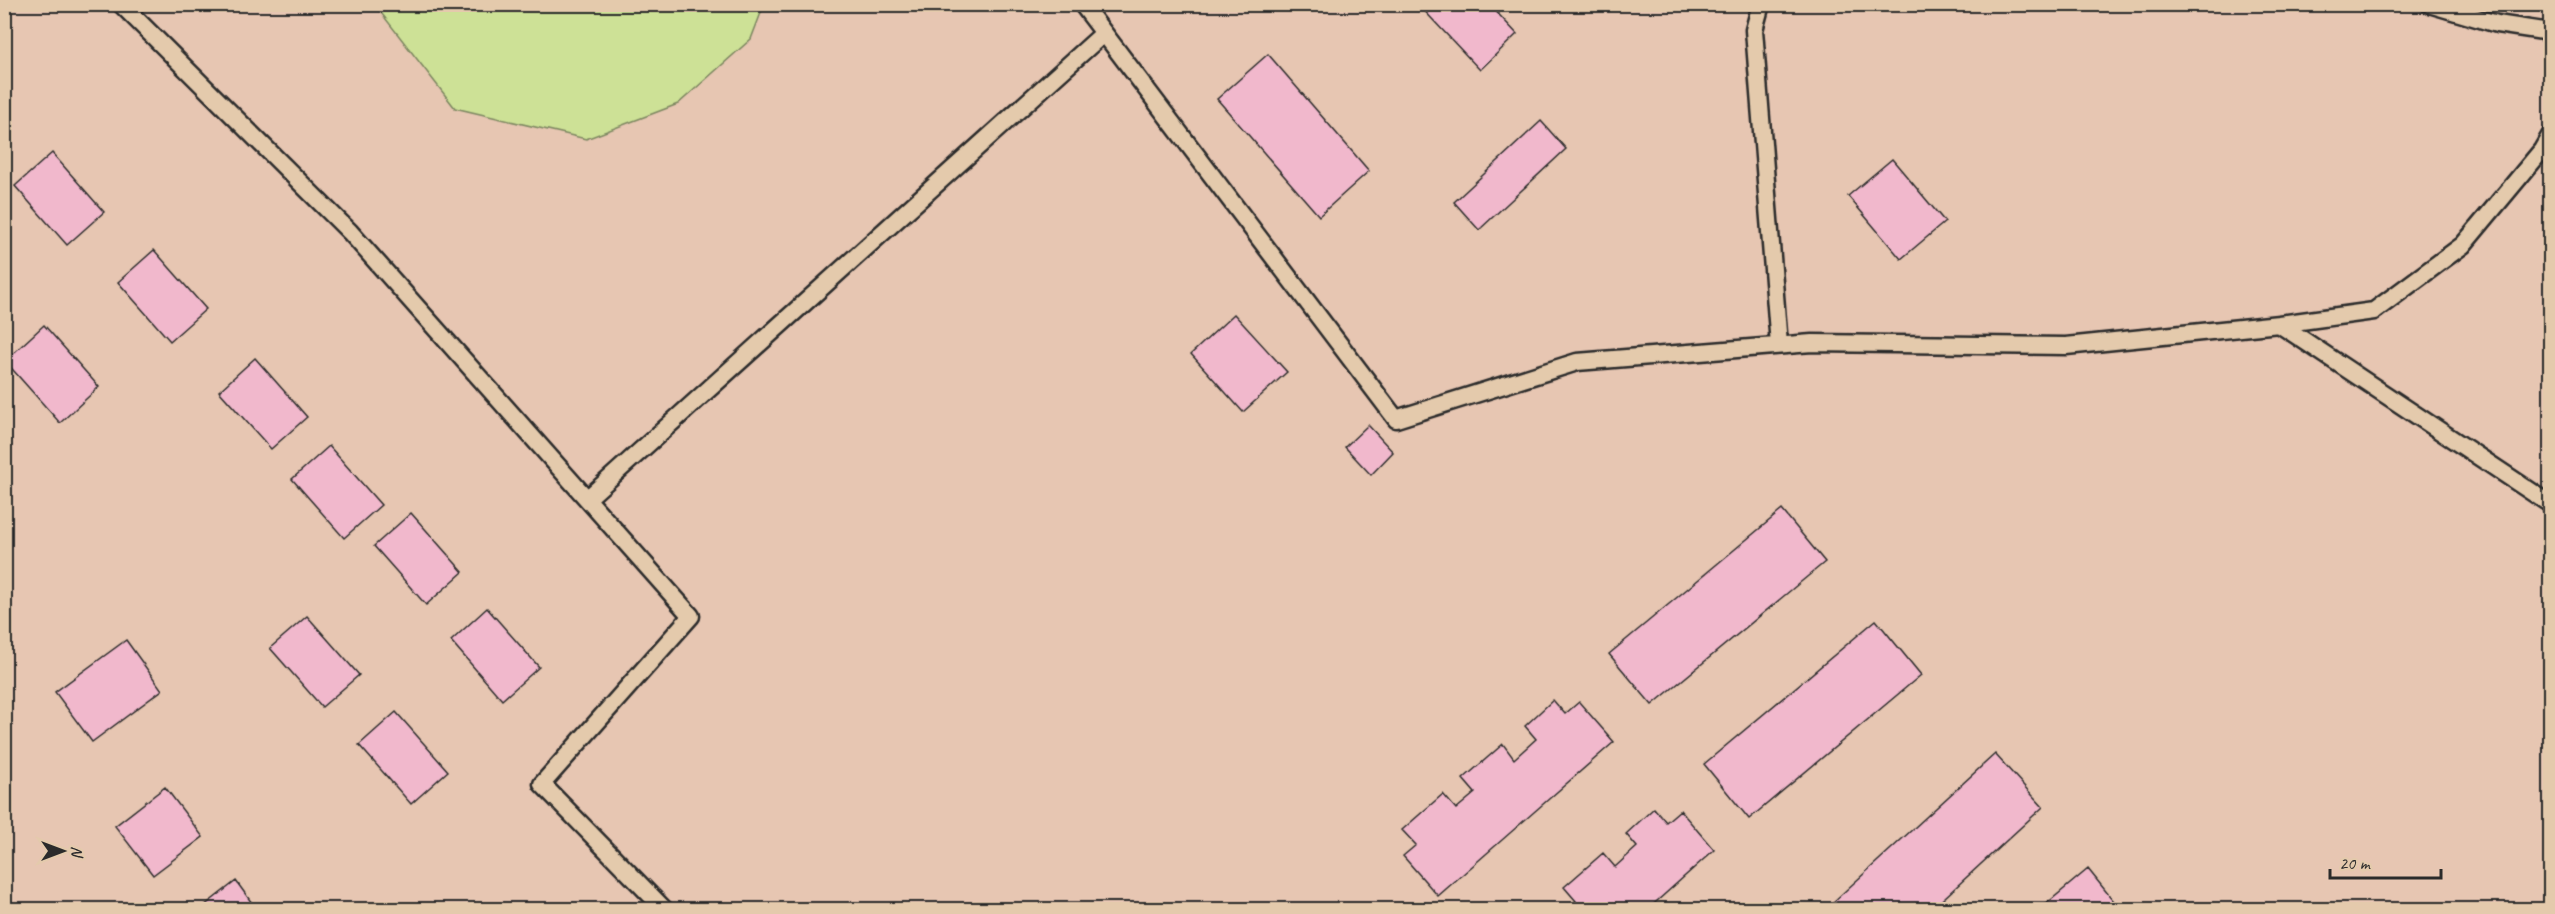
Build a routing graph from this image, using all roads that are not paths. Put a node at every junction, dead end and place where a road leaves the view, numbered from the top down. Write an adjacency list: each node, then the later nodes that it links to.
1 (121, 4): 10 (lane)
2 (1082, 4): 6 (lane)
3 (1761, 4): 9 (lane)
4 (2429, 4): 5 (lane)
5 (2550, 32)
6 (1104, 33): 9 (lane); 10 (lane)
7 (2550, 136): 8 (lane)
8 (2279, 324): 9 (lane); 11 (lane)
9 (1779, 345)
10 (588, 498): 12 (lane)
11 (2550, 504)
12 (665, 909)

